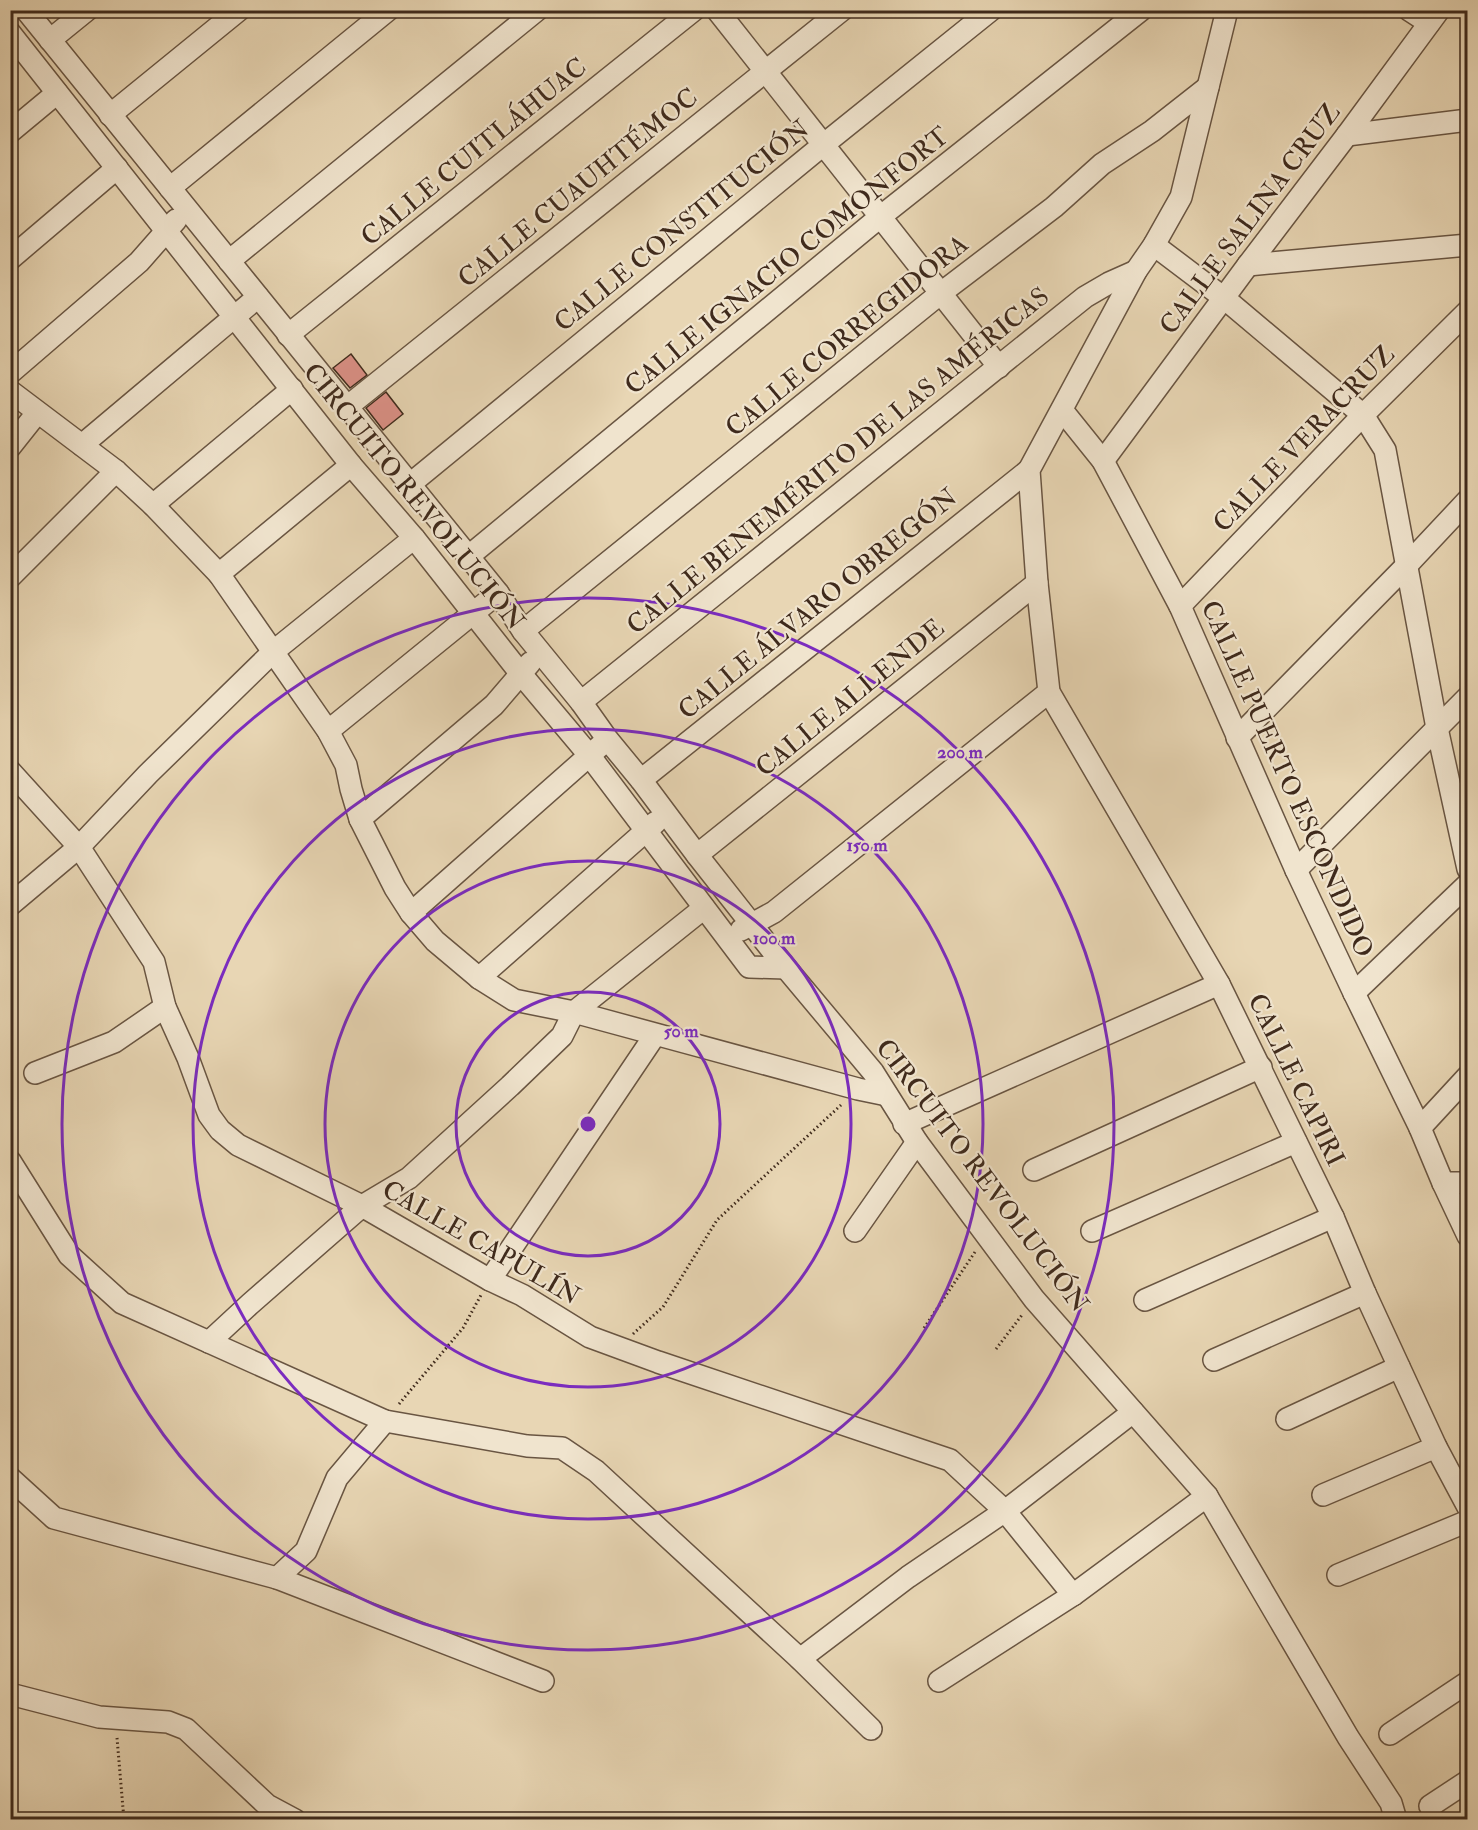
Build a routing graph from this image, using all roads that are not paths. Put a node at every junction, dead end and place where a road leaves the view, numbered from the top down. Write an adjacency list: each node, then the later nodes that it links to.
1 (26, 10): 15 (street, CIRCUITO REVOLUCIÓN)
2 (87, 10): 15 (street)
3 (239, 10): 19 (street)
4 (388, 10): 25 (street)
5 (537, 10): 32 (street)
6 (694, 10): 40 (street, CALLE CUITLÁHUAC)
7 (717, 10): 16 (street)
8 (842, 10): 16 (street, CALLE CUAUHTÉMOC)
9 (992, 10): 23 (street, CALLE CONSTITUCIÓN)
10 (1141, 10): 27 (street, CALLE IGNACIO COMONFORT)
11 (1227, 10): 17 (street)
12 (1409, 10): 13 (street)
13 (1434, 17): 22 (street, CALLE SALINA CRUZ)
14 (10, 33): 18 (street, CIRCUITO REVOLUCIÓN)
15 (50, 40): 19 (street, CIRCUITO REVOLUCIÓN)
16 (766, 72): 23 (street); 45 (street, CALLE CUAUHTÉMOC)
17 (1208, 87): 30 (street); 35 (street, CALLE CORREGIDORA)
18 (57, 93): 21 (street); 24 (street, CIRCUITO REVOLUCIÓN)
19 (110, 115): 25 (street, CIRCUITO REVOLUCIÓN)
20 (1467, 120): 22 (street)
21 (10, 132)
22 (1347, 135): 33 (street, CALLE SALINA CRUZ)
23 (823, 145): 27 (street); 55 (street, CALLE CONSTITUCIÓN)
24 (117, 168): 28 (street, CIRCUITO REVOLUCIÓN); 31 (street)
25 (170, 188): 26 (street, CIRCUITO REVOLUCIÓN)
26 (187, 209): 28 (street); 32 (street, CIRCUITO REVOLUCIÓN)
27 (880, 217): 35 (street); 59 (street, CALLE IGNACIO COMONFORT)
28 (167, 230): 39 (street, CIRCUITO REVOLUCIÓN); 42 (street)
29 (1467, 244): 33 (street)
30 (1154, 245): 34 (street); 37 (street)
31 (10, 259)
32 (228, 261): 36 (street, CIRCUITO REVOLUCIÓN)
33 (1248, 265): 37 (street, CALLE SALINA CRUZ)
34 (1136, 271): 41 (street, CALLE BENEMÉRITO DE LAS AMÉRICAS); 46 (street)
35 (940, 294): 41 (street); 67 (street, CALLE CORREGIDORA)
36 (258, 297): 39 (street); 40 (street, CIRCUITO REVOLUCIÓN)
37 (1224, 298): 48 (street); 51 (street, CALLE SALINA CRUZ)
38 (1467, 311): 48 (street, CALLE VERACRUZ)
39 (234, 316): 43 (street, CIRCUITO REVOLUCIÓN); 49 (street)
40 (288, 335): 45 (street, CIRCUITO REVOLUCIÓN)
41 (999, 367): 73 (street, CALLE BENEMÉRITO DE LAS AMÉRICAS)
42 (10, 373)
43 (292, 389): 52 (street, CIRCUITO REVOLUCIÓN); 57 (street)
44 (10, 391): 47 (street)
45 (347, 407): 55 (street, CIRCUITO REVOLUCIÓN)
46 (1062, 410): 51 (street, CALLE PUERTO ESCONDIDO); 53 (street)
47 (37, 413): 49 (street); 50 (street)
48 (1363, 416): 60 (street); 65 (street, CALLE VERACRUZ)
49 (82, 445): 54 (street)
50 (10, 447)
51 (1103, 461): 65 (street, CALLE PUERTO ESCONDIDO)
52 (351, 465): 58 (street, CIRCUITO REVOLUCIÓN); 61 (street)
53 (1029, 470): 63 (street); 80 (street, CALLE ÁLVARO OBREGÓN)
54 (116, 471): 57 (street); 62 (street)
55 (409, 485): 59 (street, CIRCUITO REVOLUCIÓN)
56 (1467, 500): 60 (street)
57 (153, 506): 61 (street)
58 (414, 538): 66 (street, CIRCUITO REVOLUCIÓN); 68 (street)
59 (469, 556): 64 (street, CIRCUITO REVOLUCIÓN)
60 (1407, 565): 74 (street); 76 (street)
61 (219, 574): 68 (street)
62 (10, 578)
63 (1037, 583): 71 (street); 85 (street, CALLE ALLENDE)
64 (498, 593): 66 (street); 67 (street, CIRCUITO REVOLUCIÓN)
65 (1180, 606): 76 (street, CALLE PUERTO ESCONDIDO)
66 (473, 613): 70 (street, CIRCUITO REVOLUCIÓN); 75 (street)
67 (523, 631): 69 (street, CIRCUITO REVOLUCIÓN)
68 (274, 651): 75 (street); 84 (street)
69 (540, 651): 70 (street); 73 (street, CIRCUITO REVOLUCIÓN)
70 (521, 674): 78 (street, CIRCUITO REVOLUCIÓN); 82 (street)
71 (1049, 692): 92 (street); 96 (street, CALLE CAPIRI)
72 (1467, 697): 74 (street)
73 (581, 702): 77 (street, CIRCUITO REVOLUCIÓN)
74 (1437, 728): 86 (street); 87 (street)
75 (328, 731): 82 (street)
76 (1237, 738): 87 (street, CALLE PUERTO ESCONDIDO)
77 (608, 740): 78 (street); 80 (street, CIRCUITO REVOLUCIÓN)
78 (589, 755): 83 (street, CIRCUITO REVOLUCIÓN); 91 (street)
79 (10, 771): 84 (street, CALLE CAPULÍN)
80 (641, 780): 81 (street, CIRCUITO REVOLUCIÓN)
81 (666, 814): 83 (street); 85 (street, CIRCUITO REVOLUCIÓN)
82 (360, 819): 91 (street)
83 (645, 831): 90 (street, CIRCUITO REVOLUCIÓN); 95 (street)
84 (79, 847): 89 (street); 98 (street, CALLE CAPULÍN)
85 (697, 855): 92 (street, CIRCUITO REVOLUCIÓN)
86 (1467, 869)
87 (1296, 870): 97 (street, CALLE PUERTO ESCONDIDO)
88 (1467, 884): 97 (street)
89 (10, 905)
90 (704, 908): 93 (street, CIRCUITO REVOLUCIÓN); 99 (street)
91 (411, 913): 95 (street)
92 (752, 923): 93 (street); 94 (street, CIRCUITO REVOLUCIÓN)
93 (727, 939): 94 (street, CIRCUITO REVOLUCIÓN)
94 (786, 968): 104 (street, CIRCUITO REVOLUCIÓN)
95 (479, 978): 99 (street)
96 (1219, 984): 101 (street, CALLE CAPIRI); 105 (street)
97 (1354, 993): 106 (street, CALLE PUERTO ESCONDIDO)
98 (165, 1007): 102 (street); 113 (street, CALLE CAPULÍN)
99 (574, 1012): 100 (street); 113 (street)
100 (655, 1035): 104 (street); 118 (street)
101 (1261, 1067): 107 (street, CALLE CAPIRI); 110 (street)
102 (35, 1073)
103 (1467, 1076): 106 (street)
104 (887, 1095): 105 (street, CIRCUITO REVOLUCIÓN)
105 (904, 1124): 108 (street, CIRCUITO REVOLUCIÓN)
106 (1420, 1128): 111 (street, CALLE PUERTO ESCONDIDO)
107 (1296, 1142): 114 (street, CALLE CAPIRI); 116 (street)
108 (917, 1143): 115 (street); 124 (street, CIRCUITO REVOLUCIÓN)
109 (10, 1161): 121 (street)
110 (1034, 1170)
111 (1443, 1183): 112 (street); 117 (street, CALLE PUERTO ESCONDIDO)
112 (1467, 1183)
113 (362, 1206): 118 (street, CALLE CAPULÍN); 121 (street)
114 (1333, 1217): 119 (street, CALLE CAPIRI); 120 (street)
115 (855, 1231)
116 (1092, 1231)
117 (1467, 1236)
118 (490, 1280): 132 (street, CALLE CAPULÍN)
119 (1365, 1293): 122 (street); 123 (street, CALLE CAPIRI)
120 (1146, 1300)
121 (209, 1342): 126 (street)
122 (1214, 1360)
123 (1399, 1367): 125 (street); 127 (street, CALLE CAPIRI)
124 (1133, 1412): 130 (street, CIRCUITO REVOLUCIÓN); 132 (street)
125 (1287, 1419)
126 (386, 1421): 135 (street); 137 (street)
127 (1436, 1447): 129 (street); 131 (street, CALLE CAPIRI)
128 (10, 1478): 135 (street)
129 (1323, 1495)
130 (1207, 1496): 136 (street); 147 (street, CIRCUITO REVOLUCIÓN)
131 (1467, 1507)
132 (1005, 1510): 136 (street, CALLE CAPULÍN); 137 (street)
133 (1467, 1521): 134 (street)
134 (1338, 1575)
135 (277, 1578): 138 (street)
136 (1073, 1595): 139 (street)
137 (800, 1659): 142 (street)
138 (543, 1681)
139 (939, 1681)
140 (1467, 1682): 143 (street)
141 (10, 1694): 146 (street)
142 (871, 1729)
143 (1390, 1734)
144 (1467, 1781): 145 (street)
145 (1430, 1806)
146 (295, 1820)
147 (1396, 1820)

